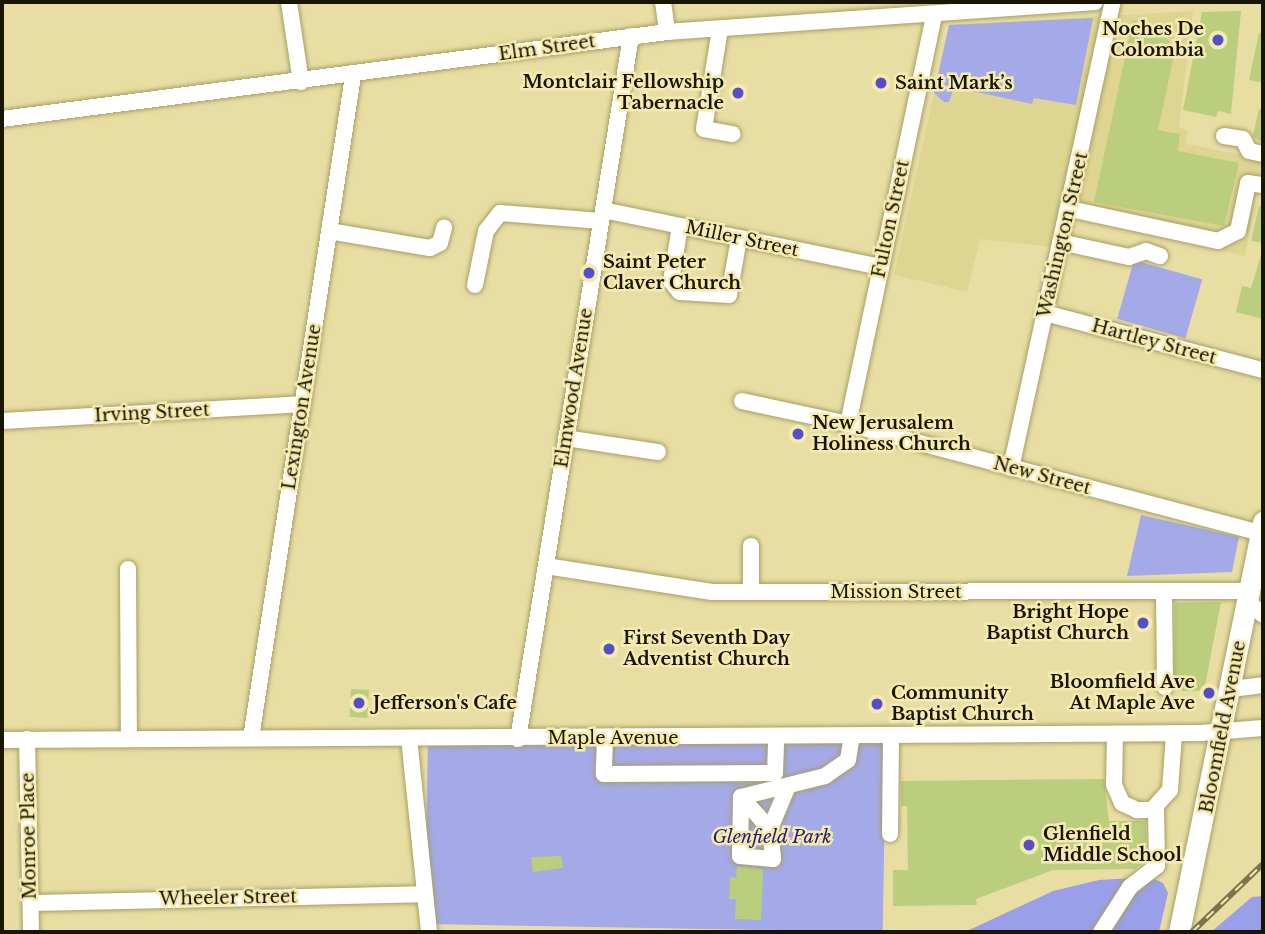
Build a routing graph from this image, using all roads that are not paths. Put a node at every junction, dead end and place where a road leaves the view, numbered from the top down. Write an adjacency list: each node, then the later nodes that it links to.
1 (289, 2): 12 (street)
2 (663, 2): 9 (street)
3 (1095, 2): 5 (street, Elm Street)
4 (1112, 2): 18 (street, Washington Street)
5 (971, 7): 7 (street, Elm Street)
6 (893, 10): 7 (street, Elm Street); 8 (street, Elm Street)
7 (934, 15): 26 (street, Fulton Street)
8 (720, 29): 9 (street, Elm Street); 14 (street)
9 (667, 32): 10 (street, Elm Street)
10 (631, 36): 11 (street, Elm Street); 19 (street, Elmwood Avenue)
11 (353, 75): 12 (street, Elm Street); 22 (street, Lexington Avenue)
12 (301, 82): 13 (street, Elm Street)
13 (2, 119)
14 (733, 135)
15 (1224, 136): 16 (street)
16 (1263, 154)
17 (1256, 184): 18 (street)
18 (1070, 209): 24 (street, Washington Street)
19 (602, 216): 20 (street, Miller Street); 27 (street, Miller Street); 34 (street, Elmwood Avenue)
20 (680, 226): 23 (street, Miller Street); 23 (street)
21 (444, 228): 22 (street)
22 (329, 231): 31 (street, Lexington Avenue)
23 (739, 238): 26 (street, Miller Street)
24 (1060, 242): 25 (street); 28 (street, Washington Street)
25 (1160, 256)
26 (881, 267): 33 (street, Fulton Street)
27 (475, 285)
28 (1045, 313): 29 (street, Hartley Street); 36 (street, Washington Street)
29 (1263, 370)
30 (742, 401): 33 (street, New Street)
31 (302, 404): 32 (street, Irving Street); 56 (street, Lexington Avenue)
32 (2, 421)
33 (848, 424): 36 (street, New Street)
34 (566, 438): 35 (street); 39 (street, Elmwood Avenue)
35 (658, 452)
36 (1011, 468): 37 (street, New Street)
37 (1262, 527): 43 (main road, Bloomfield Avenue)
38 (751, 546): 41 (street)
39 (546, 566): 41 (street, Mission Street); 60 (street, Elmwood Avenue)
40 (128, 569): 55 (street)
41 (751, 592): 42 (street, Mission Street)
42 (1164, 592): 43 (street, Mission Street); 46 (street)
43 (1247, 596): 44 (street); 47 (main road, Bloomfield Avenue)
44 (1263, 615)
45 (1263, 685): 47 (street)
46 (1165, 687)
47 (1231, 689): 49 (main road, Bloomfield Avenue)
48 (1263, 728): 49 (street, Maple Avenue)
49 (1224, 733): 51 (street, Maple Avenue); 69 (main road, Bloomfield Avenue)
50 (1115, 734): 51 (street, Maple Avenue); 53 (street, Maple Avenue); 64 (street)
51 (1174, 734): 64 (street)
52 (852, 736): 53 (street, Maple Avenue); 54 (street, Maple Avenue); 62 (street)
53 (891, 736): 66 (street)
54 (776, 737): 58 (street, Maple Avenue); 58 (street)
55 (129, 738): 56 (street, Maple Avenue); 59 (street, Maple Avenue)
56 (250, 738): 57 (street, Maple Avenue)
57 (409, 738): 60 (street, Maple Avenue); 67 (street)
58 (605, 738): 60 (street, Maple Avenue)
59 (27, 739): 61 (street, Maple Avenue); 68 (street, Monroe Place)
60 (518, 739)
61 (2, 740)
62 (789, 786): 63 (street); 65 (street)
63 (741, 797): 65 (street); 65 (street)
64 (1156, 807): 72 (street)
65 (770, 829)
66 (890, 834)
67 (425, 894): 68 (street, Wheeler Street); 71 (street)
68 (31, 902): 70 (street, Monroe Place)
69 (1180, 929)
70 (31, 932)
71 (429, 932)
72 (1101, 932)

